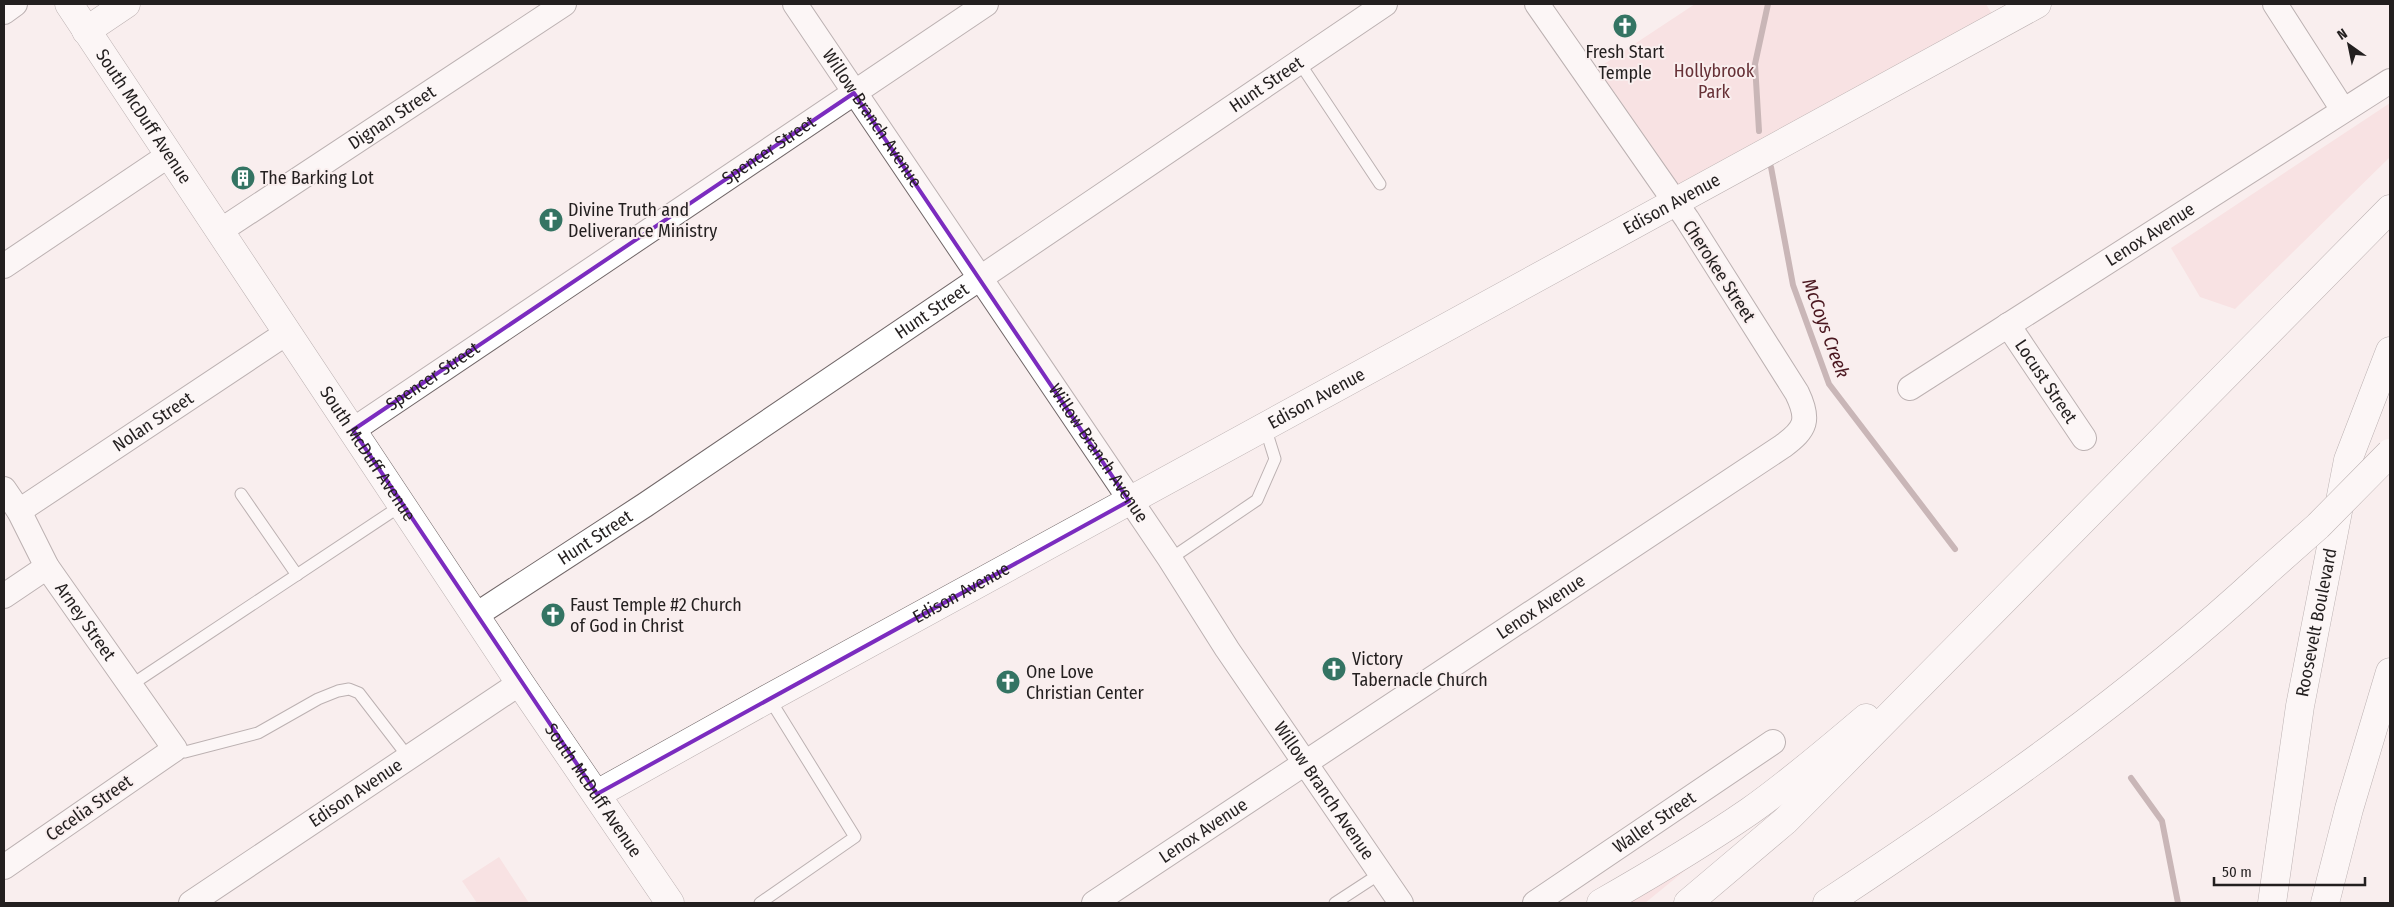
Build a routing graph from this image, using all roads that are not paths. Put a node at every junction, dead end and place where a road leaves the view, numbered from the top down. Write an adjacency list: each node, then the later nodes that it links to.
1 (15, 4): 11 (street)
2 (68, 4): 12 (main road, South McDuff Avenue)
3 (126, 4): 12 (main road)
4 (564, 4): 21 (street, Dignan Street)
5 (795, 4): 15 (street, Willow Branch Avenue)
6 (986, 4): 15 (street, Spencer Street)
7 (1385, 4): 13 (street, Hunt Street)
8 (1536, 4): 19 (street, Cherokee Street)
9 (2037, 4): 19 (main road, Edison Avenue)
10 (2275, 4): 16 (street)
11 (4, 12)
12 (86, 31): 17 (main road, South McDuff Avenue)
13 (1299, 62): 18 (lane); 23 (street, Hunt Street)
14 (2390, 81): 16 (street, Lenox Avenue)
15 (854, 93): 23 (street, Willow Branch Avenue); 30 (street, Spencer Street)
16 (2343, 110): 24 (street, Lenox Avenue)
17 (169, 155): 21 (main road, South McDuff Avenue); 22 (street)
18 (1380, 184)
19 (1674, 203): 28 (street, Cherokee Street); 29 (main road, Edison Avenue)
20 (2390, 209): 42 (main road)
21 (220, 232): 25 (main road, South McDuff Avenue)
22 (4, 266)
23 (979, 278): 35 (street, Willow Branch Avenue); 43 (street, Hunt Street)
24 (2008, 324): 27 (street, Lenox Avenue); 31 (street, Locust Street)
25 (288, 332): 30 (main road, South McDuff Avenue); 37 (street, Nolan Street)
26 (2390, 351): 67 (main road, Roosevelt Boulevard)
27 (1910, 388)
28 (1806, 420): 51 (street, Lenox Avenue)
29 (1265, 427): 35 (main road, Edison Avenue); 38 (lane)
30 (353, 430): 36 (main road, South McDuff Avenue)
31 (2084, 438)
32 (2390, 453): 53 (main road, bridge)
33 (4, 489): 37 (street, Arney Street)
34 (241, 494): 40 (lane)
35 (1130, 500): 38 (street, Willow Branch Avenue); 47 (main road, Edison Avenue)
36 (402, 505): 40 (lane); 43 (main road, South McDuff Avenue)
37 (19, 511): 39 (street, Arney Street)
38 (1170, 559): 51 (street, Willow Branch Avenue)
39 (47, 567): 41 (street); 46 (street, Arney Street)
40 (297, 575): 46 (lane)
41 (4, 596)
42 (1992, 613): 63 (main road); 64 (main road)
43 (476, 615): 45 (main road, South McDuff Avenue)
44 (2390, 672): 68 (main road)
45 (520, 683): 50 (street, Edison Avenue); 52 (main road, South McDuff Avenue)
46 (131, 685): 49 (street, Arney Street)
47 (768, 698): 52 (main road, Edison Avenue); 58 (lane)
48 (1773, 742): 62 (street, Waller Street)
49 (175, 749): 50 (lane); 54 (street, Cecelia Street)
50 (409, 758): 57 (street, Edison Avenue)
51 (1307, 763): 55 (street, Willow Branch Avenue); 59 (street, Lenox Avenue)
52 (597, 794): 56 (main road, South McDuff Avenue)
53 (1888, 863): 65 (main road); 66 (main road)
54 (4, 867)
55 (1381, 873): 60 (lane); 61 (street, Willow Branch Avenue)
56 (664, 901)
57 (191, 903)
58 (760, 903)
59 (1094, 903)
60 (1335, 903)
61 (1401, 903)
62 (1536, 903)
63 (1601, 903)
64 (1688, 903)
65 (1827, 903)
66 (1849, 903)
67 (2272, 903)
68 (2326, 903)

